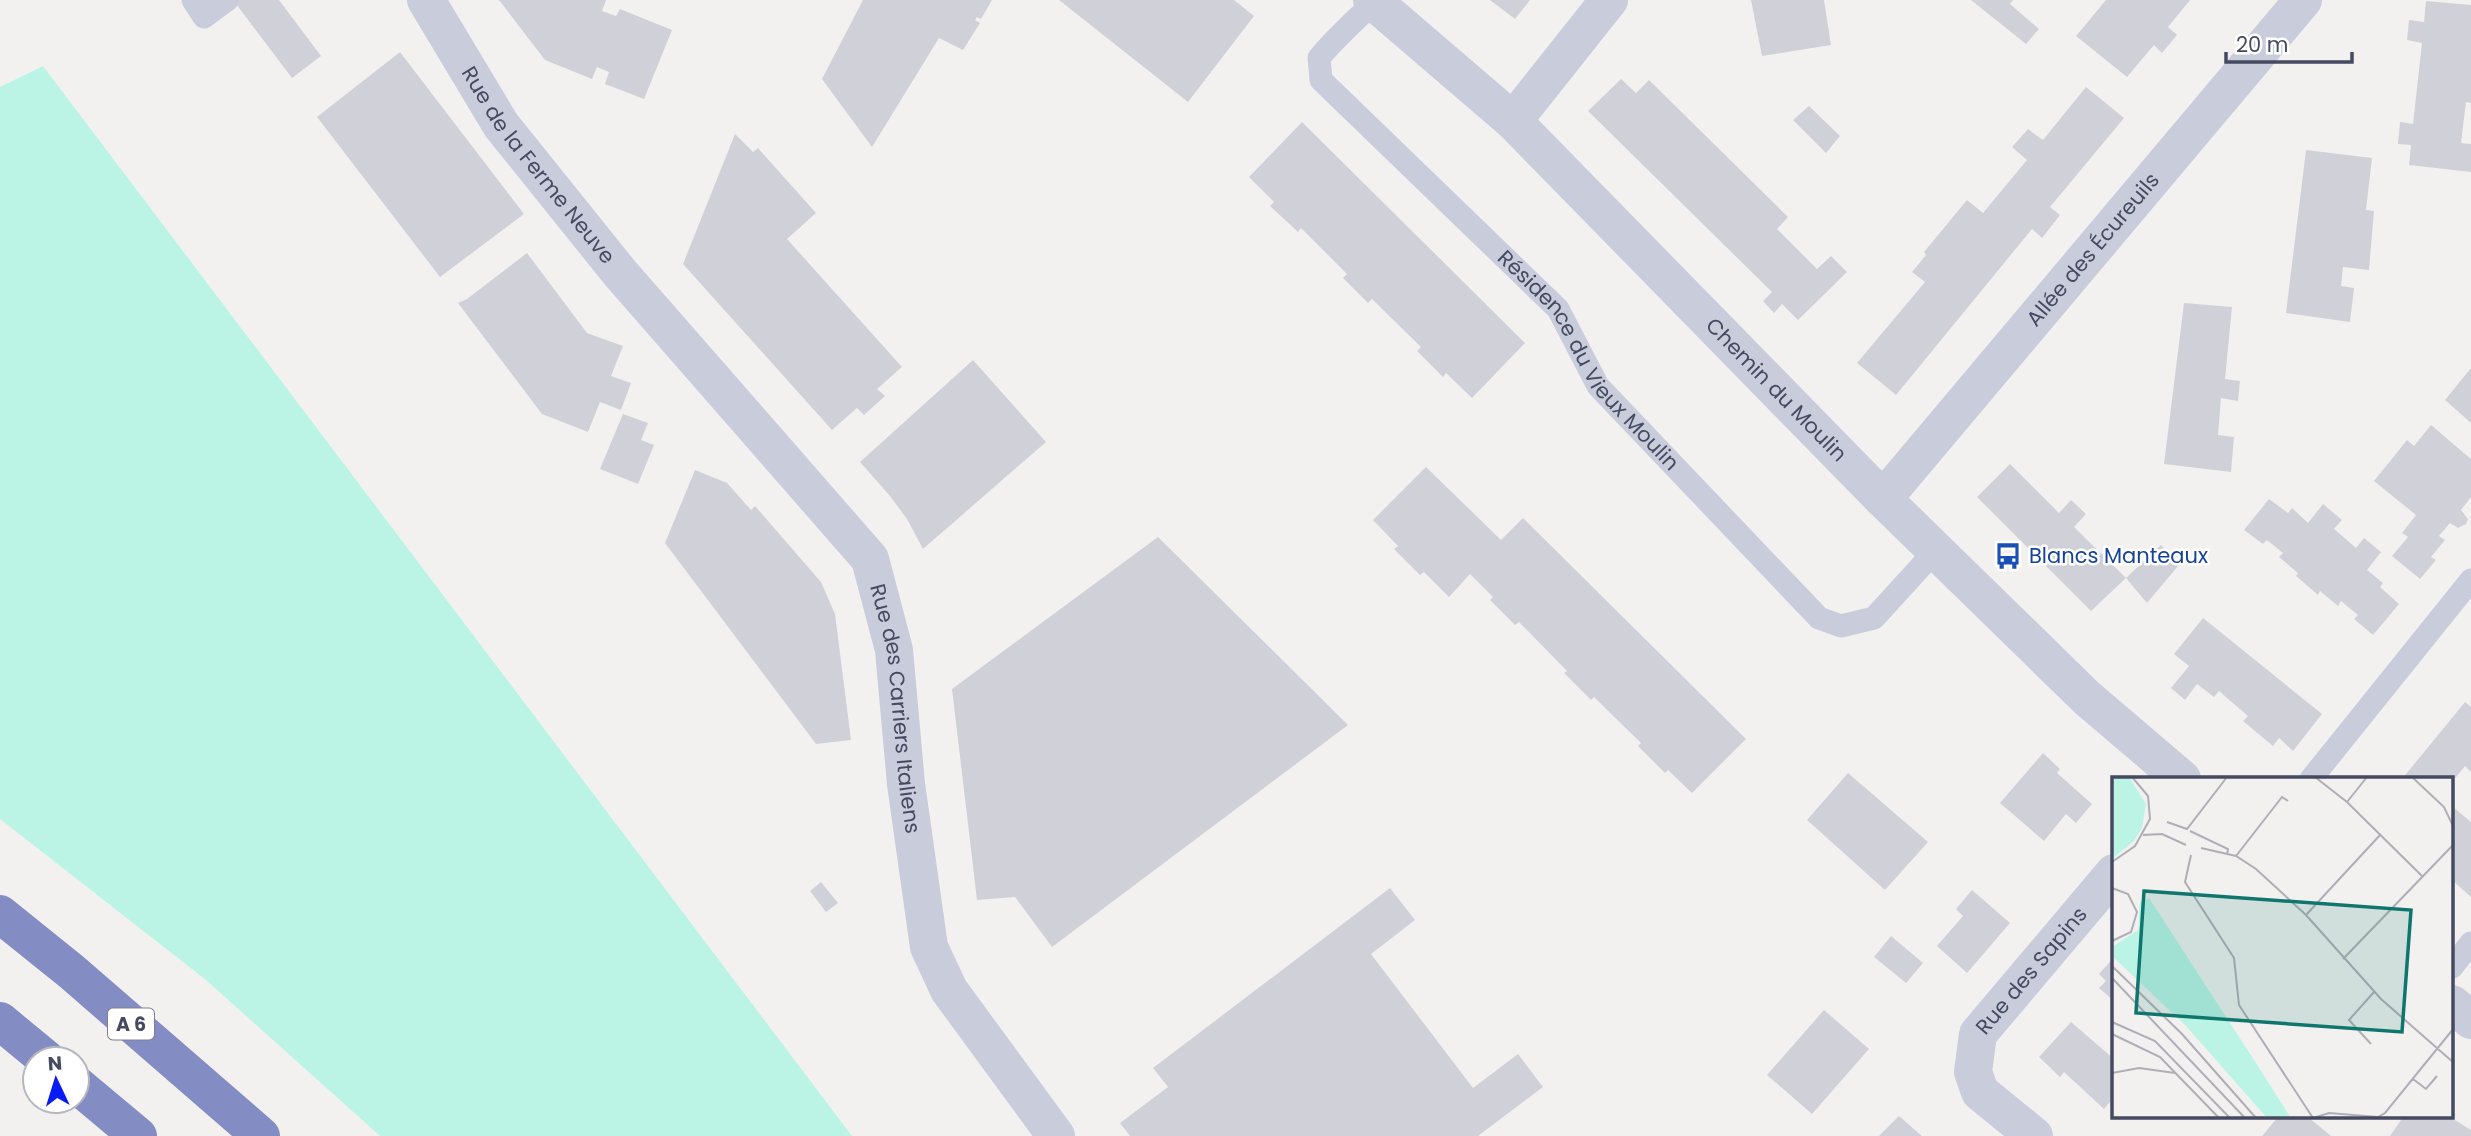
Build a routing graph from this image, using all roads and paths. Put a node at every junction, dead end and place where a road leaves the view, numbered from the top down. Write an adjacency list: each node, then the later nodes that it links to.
1 (193, 0): 2 (lane)
2 (227, 0)
3 (426, 0): 8 (street, Rue de la Ferme Neuve)
4 (1609, 0): 7 (street)
5 (2303, 0): 9 (street, Allée des Écureuils)
6 (1373, 1): 7 (street, Chemin du Moulin); 10 (lane, Résidence du Vieux Moulin)
7 (1513, 121): 9 (street, Chemin du Moulin)
8 (661, 321): 25 (street, Rue des Carriers Italiens)
9 (1883, 499): 10 (street, Chemin du Moulin)
10 (1936, 550): 12 (street, Chemin du Moulin)
11 (2471, 580): 13 (lane)
12 (2180, 777)
13 (2313, 777)
14 (2112, 875): 26 (street, Rue des Sapins)
15 (0, 914): 24 (highway, A 6)
16 (2471, 943): 17 (lane)
17 (2454, 964)
18 (2454, 1006): 19 (street)
19 (2471, 1020)
20 (0, 1021): 21 (highway)
21 (29, 1045)
22 (91, 1097): 23 (highway)
23 (138, 1136)
24 (261, 1136)
25 (1056, 1136)
26 (2035, 1136)

